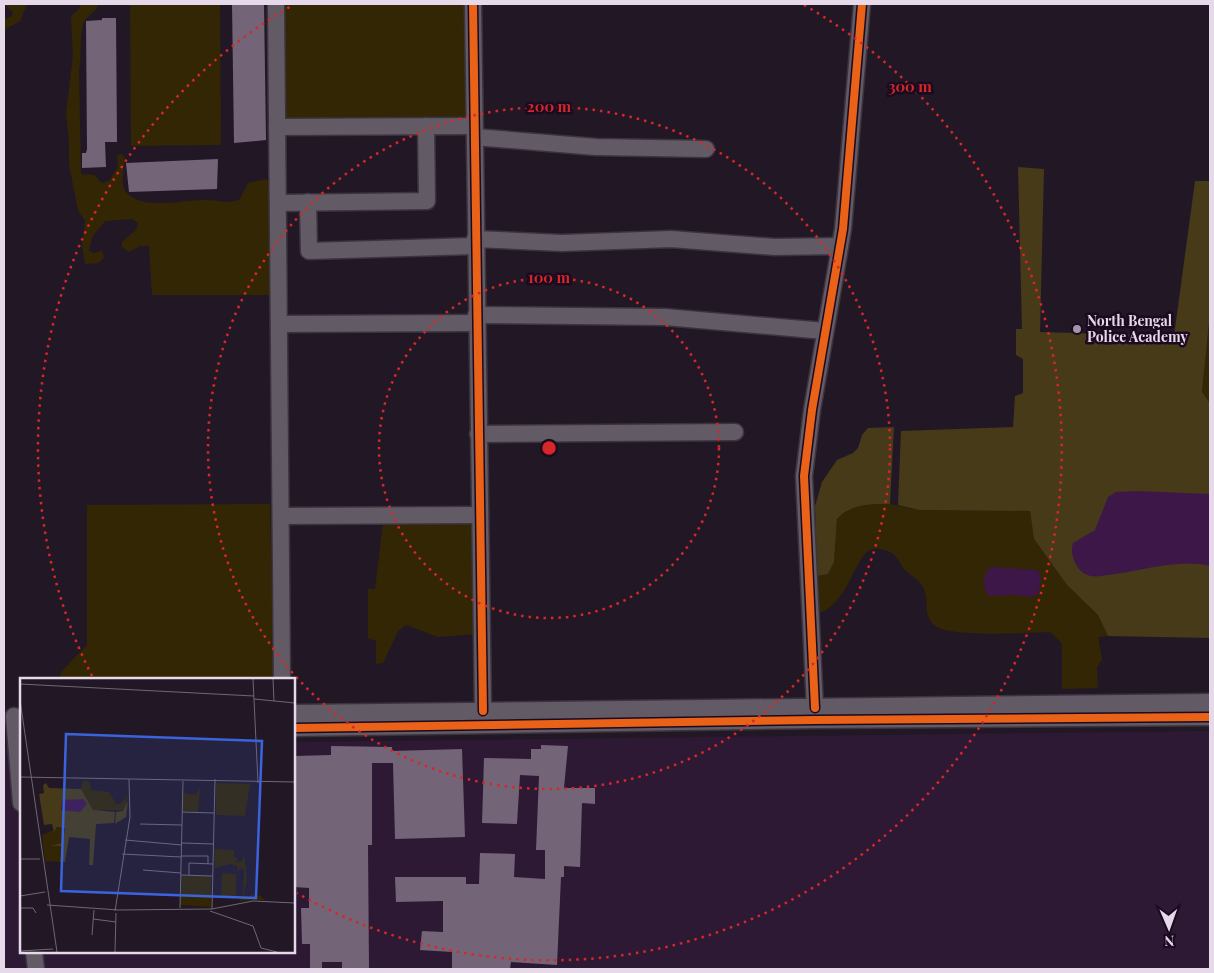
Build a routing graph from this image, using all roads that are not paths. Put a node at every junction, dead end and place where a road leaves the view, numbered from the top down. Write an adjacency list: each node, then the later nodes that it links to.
1 (276, 4): 5 (street)
2 (473, 4): 6 (street)
3 (862, 4): 11 (street)
4 (426, 126): 5 (street); 6 (street); 8 (street)
5 (278, 127): 9 (street)
6 (474, 131): 7 (street); 10 (street)
7 (706, 149)
8 (308, 202): 9 (street); 10 (street)
9 (278, 203): 13 (street)
10 (475, 243): 11 (street); 12 (street)
11 (840, 246): 14 (street)
12 (476, 319): 13 (street); 14 (street); 16 (street)
13 (279, 324): 18 (street)
14 (825, 331): 21 (street)
15 (735, 432): 16 (street)
16 (478, 434): 17 (street)
17 (480, 515): 18 (street); 22 (street)
18 (281, 516): 19 (street)
19 (282, 678)
20 (1210, 702): 21 (street)
21 (815, 708): 22 (street)
22 (482, 711): 23 (street)
23 (295, 713)
24 (1210, 717): 26 (street)
25 (13, 723): 27 (street)
26 (295, 728)
27 (20, 793)
28 (34, 953): 29 (street)
29 (36, 969)

